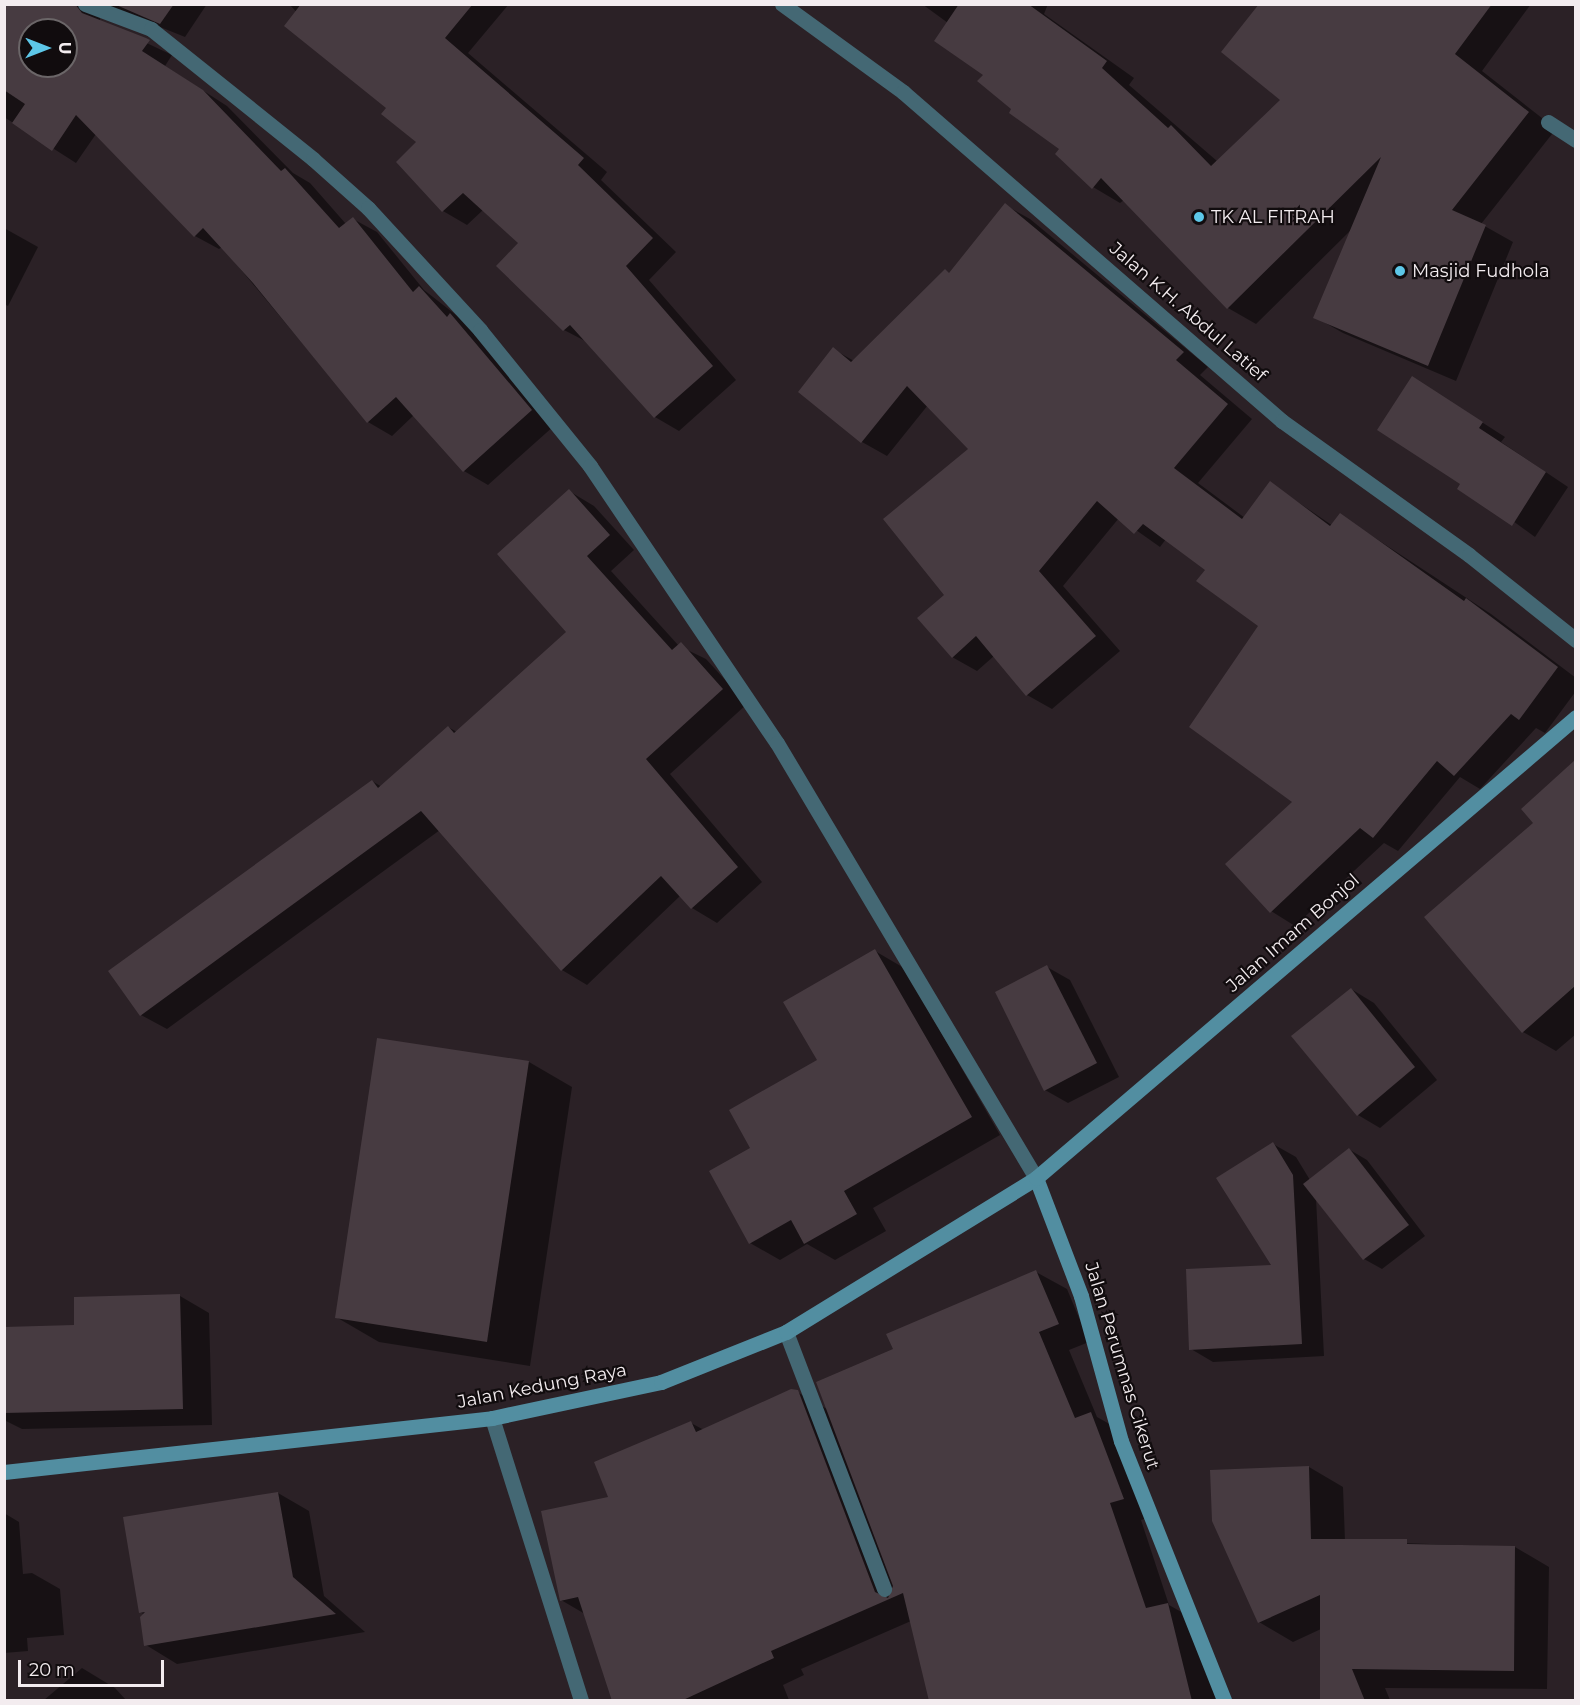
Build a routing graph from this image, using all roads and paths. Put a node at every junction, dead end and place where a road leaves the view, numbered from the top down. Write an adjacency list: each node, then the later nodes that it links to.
1 (85, 4): 7 (street)
2 (782, 4): 5 (street, Jalan K.H. Abdul Latief)
3 (1548, 122): 4 (street)
4 (1575, 140)
5 (1575, 640)
6 (1575, 717): 7 (street, Jalan Imam Bonjol)
7 (1036, 1178): 8 (street, Jalan Kedung Raya); 13 (street, Jalan Perumnas Cikerut)
8 (786, 1332): 9 (street, Jalan Kedung Raya); 11 (street)
9 (492, 1418): 10 (street, Jalan Kedung Raya); 12 (street)
10 (4, 1472)
11 (884, 1589)
12 (581, 1701)
13 (1224, 1701)

